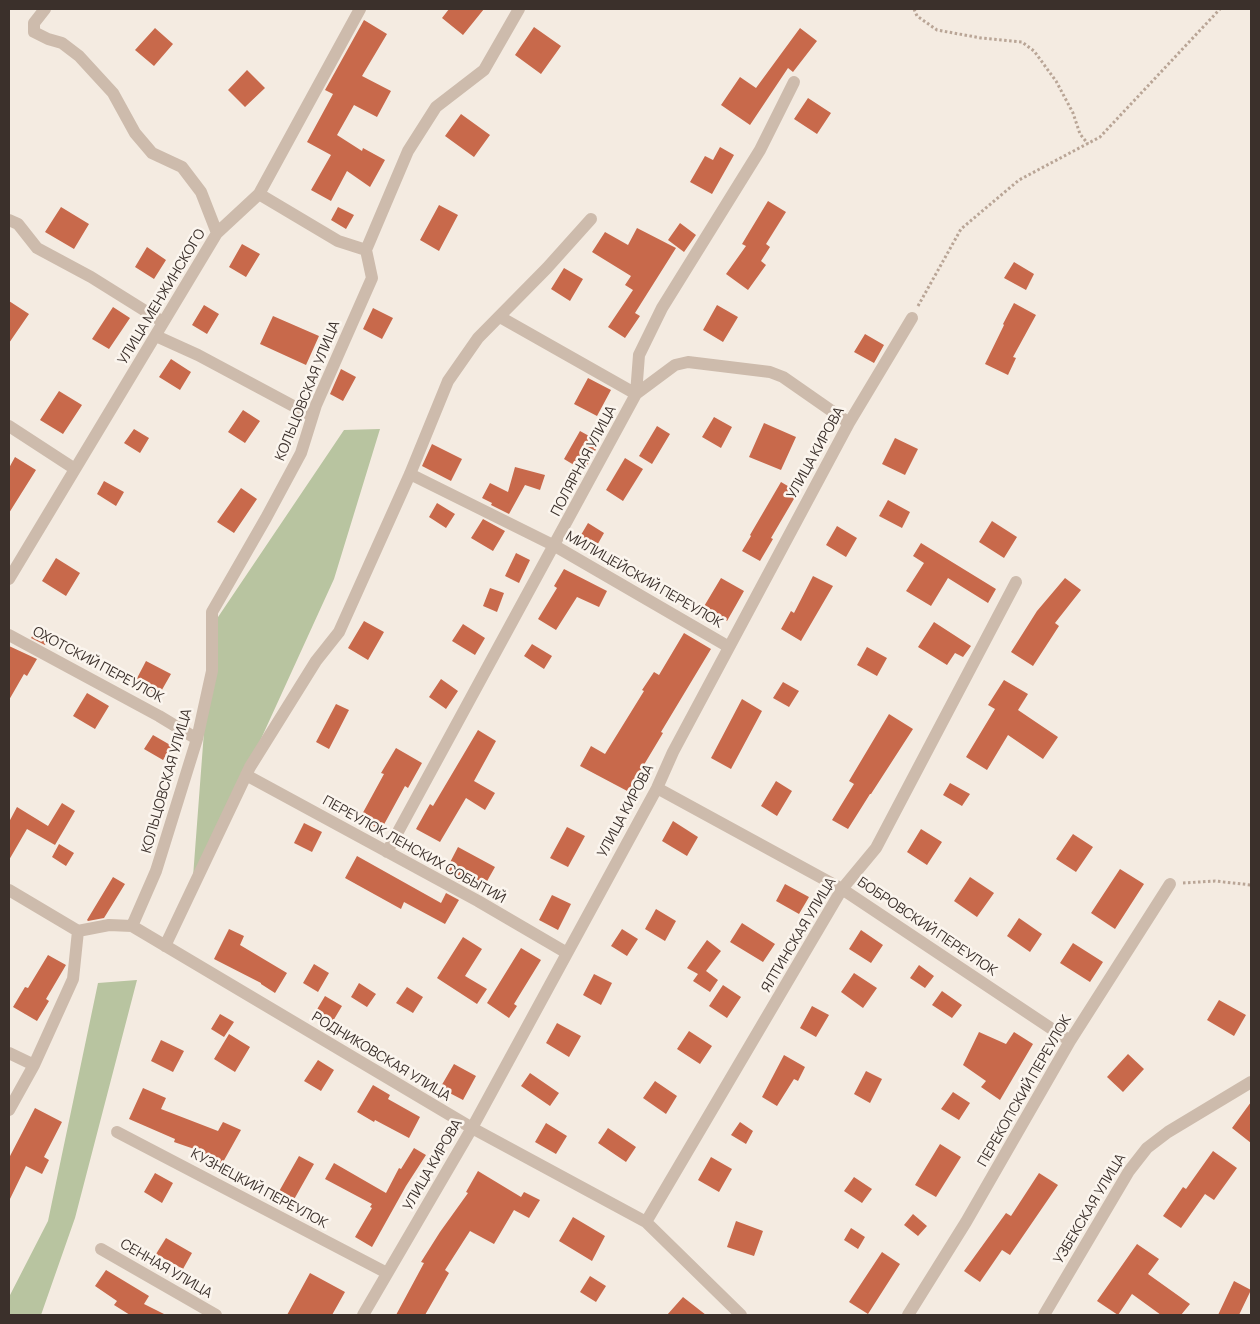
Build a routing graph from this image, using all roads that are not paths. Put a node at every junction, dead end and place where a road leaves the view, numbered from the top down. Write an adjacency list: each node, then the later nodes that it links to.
1 (45, 9): 8 (street)
2 (360, 9): 5 (street, УЛИЦА МЕНЖИНСКОГО)
3 (519, 9): 9 (street)
4 (794, 82): 14 (street, ПОЛЯРНАЯ УЛИЦА)
5 (259, 194): 8 (street, УЛИЦА МЕНЖИНСКОГО); 9 (street)
6 (591, 219): 10 (street)
7 (9, 220): 12 (street)
8 (217, 233): 12 (street, УЛИЦА МЕНЖИНСКОГО)
9 (366, 250): 15 (street, КОЛЬЦОВСКАЯ УЛИЦА)
10 (500, 317): 14 (street); 19 (street)
11 (912, 318): 16 (street, УЛИЦА КИРОВА)
12 (163, 322): 13 (street, УЛИЦА МЕНЖИНСКОГО)
13 (156, 336): 15 (street); 18 (street, УЛИЦА МЕНЖИНСКОГО)
14 (636, 394): 16 (street); 20 (street, ПОЛЯРНАЯ УЛИЦА)
15 (312, 416): 25 (street, КОЛЬЦОВСКАЯ УЛИЦА)
16 (849, 423): 24 (street, УЛИЦА КИРОВА)
17 (9, 426): 18 (street)
18 (75, 469): 21 (street, УЛИЦА МЕНЖИНСКОГО)
19 (410, 474): 20 (street, МИЛИЦЕЙСКИЙ ПЕРЕУЛОК); 26 (street)
20 (555, 546): 24 (street, МИЛИЦЕЙСКИЙ ПЕРЕУЛОК); 28 (street, ПОЛЯРНАЯ УЛИЦА)
21 (9, 579)
22 (1016, 582): 30 (street, ЯЛТИНСКАЯ УЛИЦА)
23 (9, 635): 25 (street, ОХОТСКИЙ ПЕРЕУЛОК)
24 (729, 647): 27 (street, УЛИЦА КИРОВА)
25 (197, 739): 32 (street, КОЛЬЦОВСКАЯ УЛИЦА)
26 (246, 775): 28 (street, ПЕРЕУЛОК ЛЕНСКИХ СОБЫТИЙ); 34 (street)
27 (657, 788): 30 (street, БОБРОВСКИЙ ПЕРЕУЛОК); 35 (street, УЛИЦА КИРОВА)
28 (387, 852): 35 (street, ПЕРЕУЛОК ЛЕНСКИХ СОБЫТИЙ)
29 (1170, 884): 36 (street, ПЕРЕКОПСКИЙ ПЕРЕУЛОК)
30 (842, 889): 36 (street, БОБРОВСКИЙ ПЕРЕУЛОК); 43 (street, ЯЛТИНСКАЯ УЛИЦА)
31 (9, 890): 33 (street)
32 (132, 926): 33 (street, РОДНИКОВСКАЯ УЛИЦА); 34 (street, РОДНИКОВСКАЯ УЛИЦА)
33 (78, 931): 38 (street)
34 (165, 946): 41 (street, РОДНИКОВСКАЯ УЛИЦА)
35 (566, 953): 41 (street, УЛИЦА КИРОВА)
36 (1070, 1041): 49 (street, ПЕРЕКОПСКИЙ ПЕРЕУЛОК)
37 (9, 1053): 38 (street)
38 (34, 1065): 40 (street)
39 (1251, 1082): 50 (street, УЗБЕКСКАЯ УЛИЦА)
40 (9, 1110)
41 (472, 1128): 43 (street, РОДНИКОВСКАЯ УЛИЦА); 45 (street, УЛИЦА КИРОВА)
42 (117, 1132): 45 (street, КУЗНЕЦКИЙ ПЕРЕУЛОК)
43 (646, 1222): 48 (street, РОДНИКОВСКАЯ УЛИЦА)
44 (101, 1249): 46 (street, СЕННАЯ УЛИЦА)
45 (387, 1273): 47 (street, УЛИЦА КИРОВА)
46 (216, 1315)
47 (362, 1315)
48 (741, 1315)
49 (908, 1315)
50 (1044, 1315)

